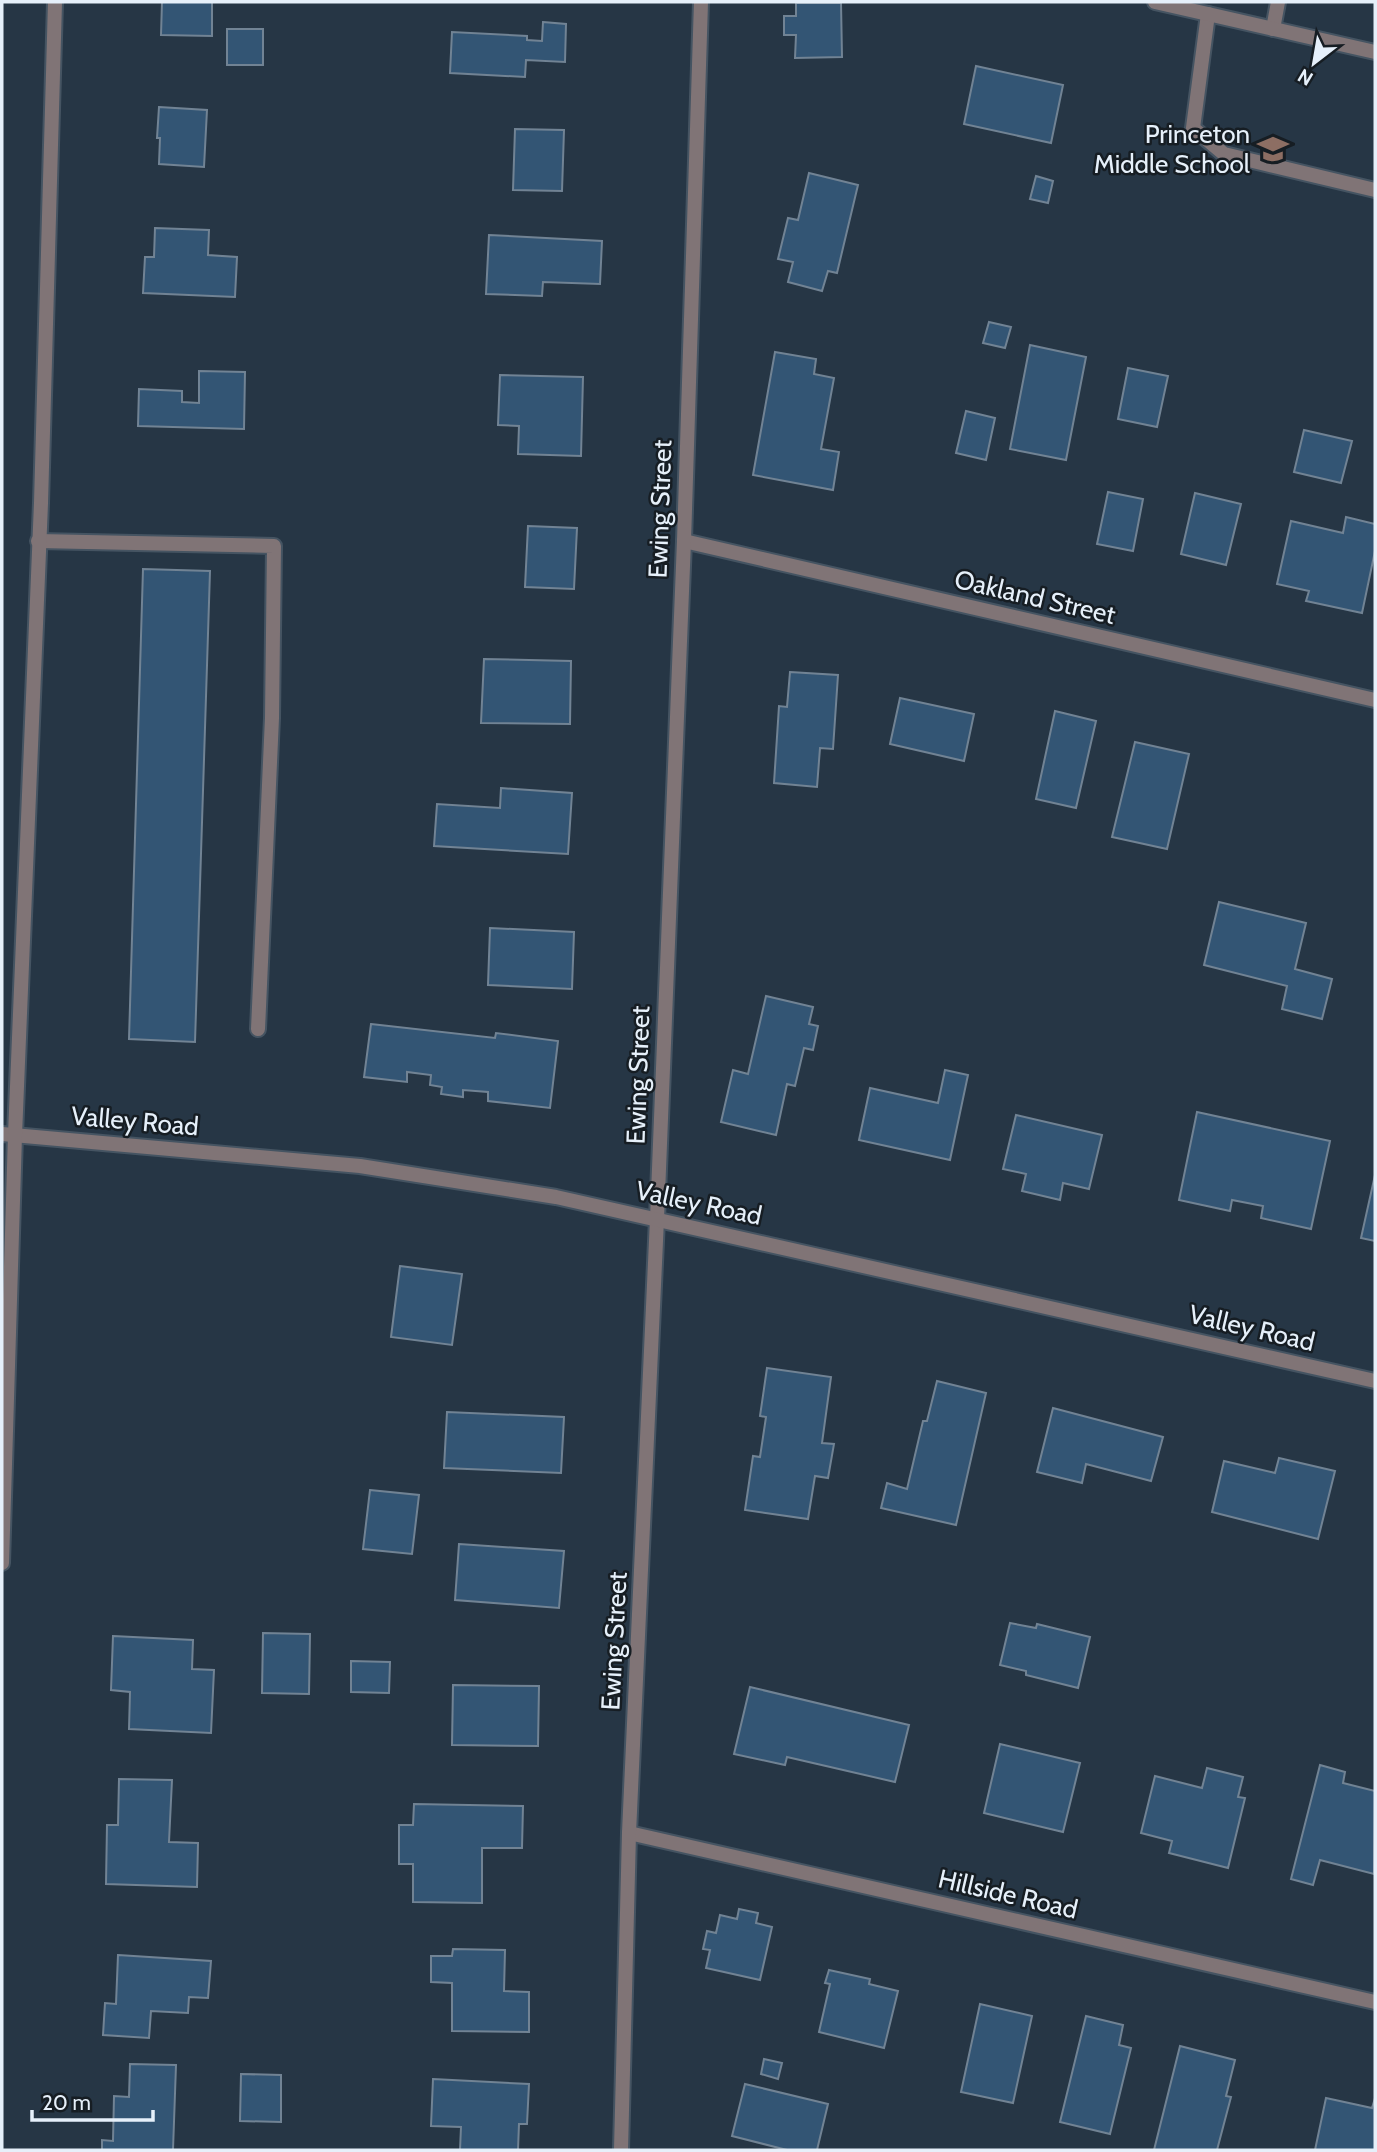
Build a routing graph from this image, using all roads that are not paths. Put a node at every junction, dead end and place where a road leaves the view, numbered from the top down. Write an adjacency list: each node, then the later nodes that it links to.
1 (55, 2): 9 (street)
2 (701, 2): 10 (street, Ewing Street)
3 (1155, 2): 5 (street)
4 (1278, 2): 6 (street)
5 (1208, 14): 6 (street); 8 (street)
6 (1272, 29): 7 (street)
7 (1375, 52)
8 (1375, 190)
9 (38, 541): 12 (street); 13 (street)
10 (684, 541): 11 (street, Oakland Street); 14 (street, Ewing Street)
11 (1375, 700)
12 (258, 1029)
13 (8, 1134): 14 (street, Valley Road); 16 (street)
14 (657, 1219): 15 (street, Valley Road); 17 (street, Ewing Street)
15 (1375, 1381)
16 (2, 1563)
17 (629, 1833): 18 (street, Hillside Road); 19 (street, Ewing Street)
18 (1375, 2002)
19 (621, 2150)

